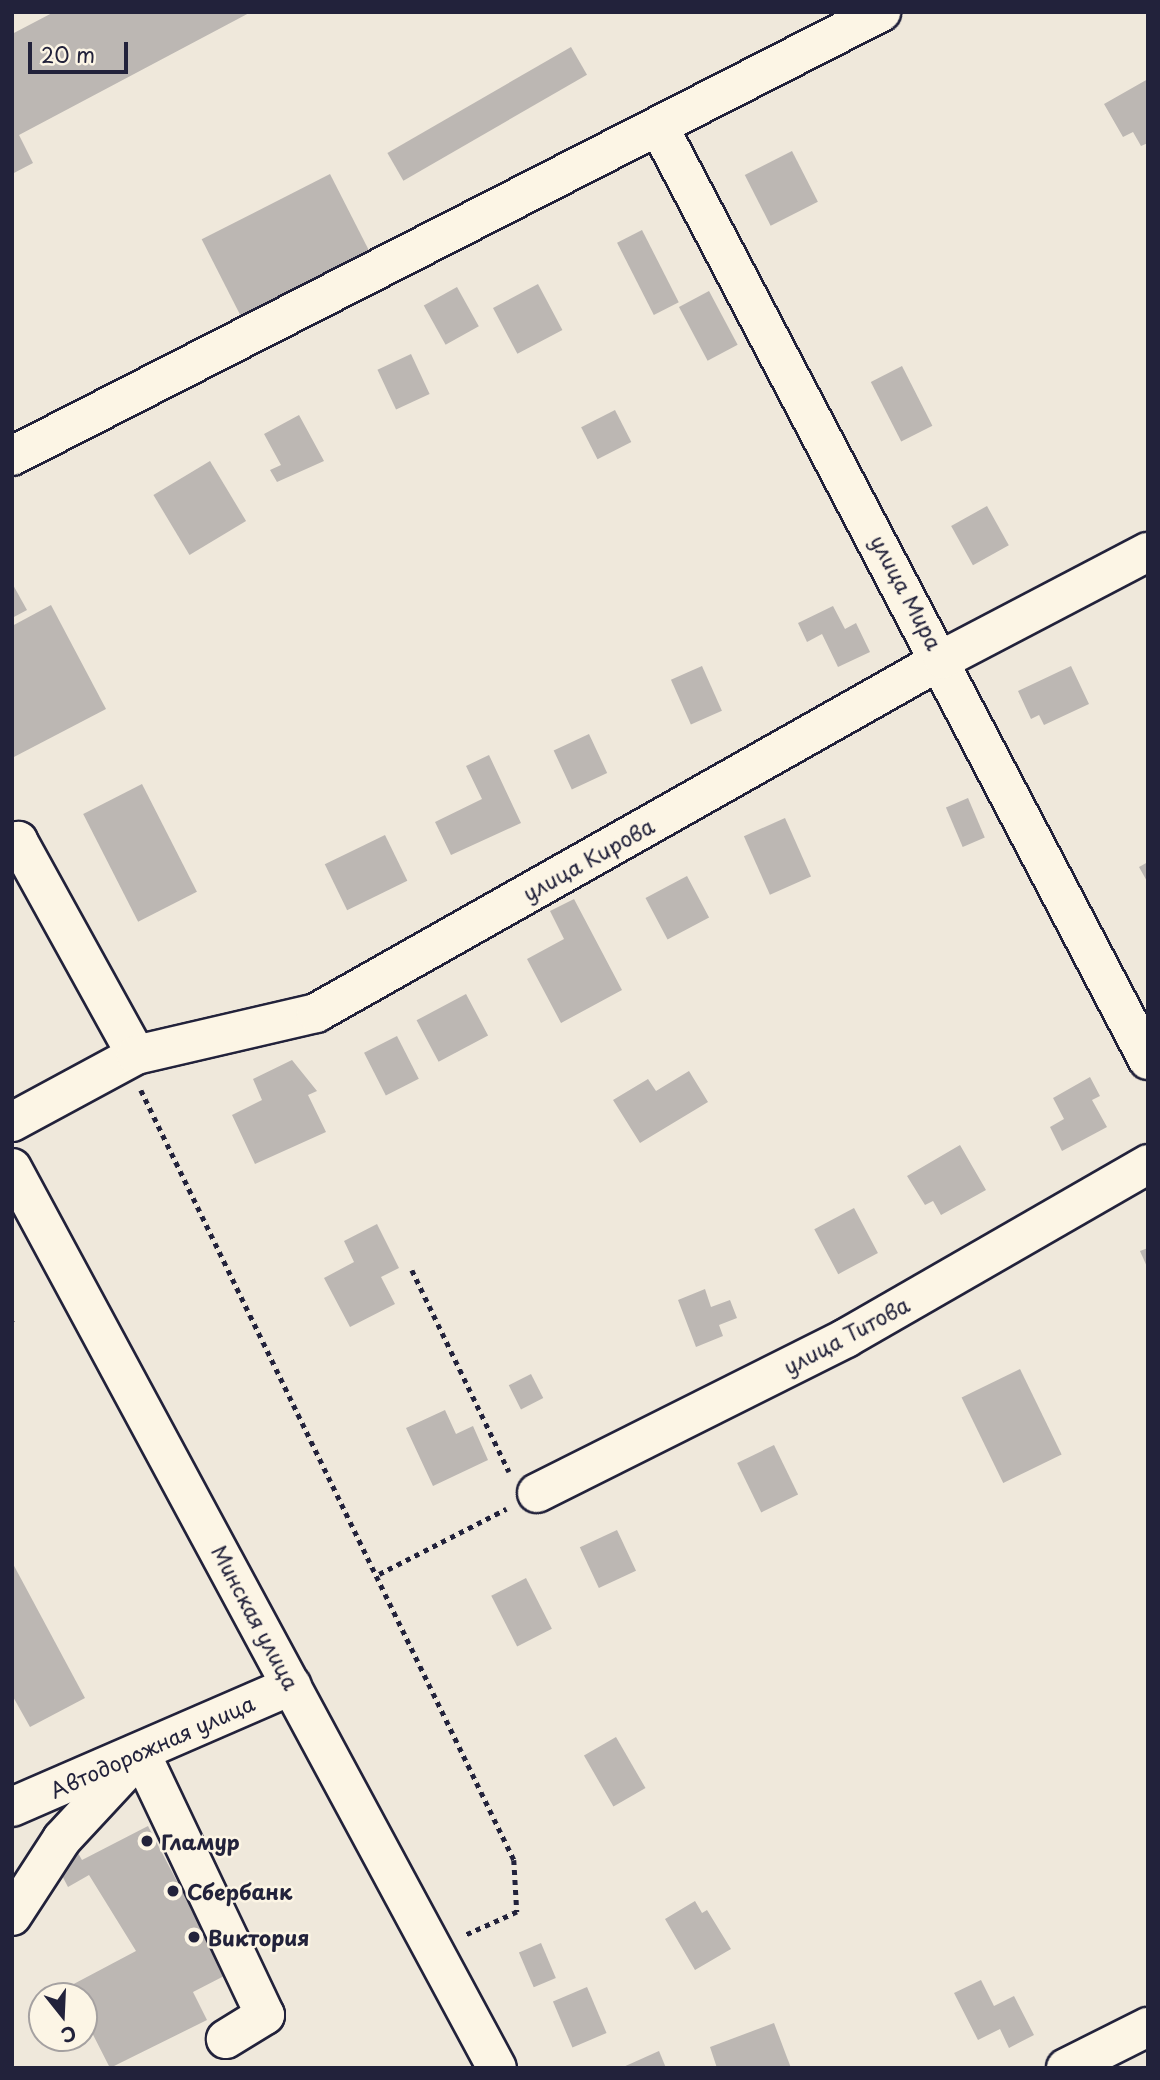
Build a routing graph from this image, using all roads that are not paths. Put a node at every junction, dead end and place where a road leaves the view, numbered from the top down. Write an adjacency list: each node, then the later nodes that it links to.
1 (881, 12): 2 (street)
2 (660, 129): 3 (street); 5 (street, улица Мира)
3 (12, 456)
4 (1148, 552): 5 (street, улица Кирова)
5 (943, 659): 7 (street, улица Кирова); 8 (street, улица Мира)
6 (12, 844): 7 (street)
7 (136, 1055): 9 (street, улица Кирова)
8 (1148, 1059)
9 (12, 1122)
10 (1148, 1164): 12 (street, улица Титова)
11 (12, 1168): 13 (street, Минская улица)
12 (530, 1497)
13 (292, 1685): 14 (street, Автодорожная улица); 19 (street, Минская улица)
14 (141, 1754): 15 (street, Автодорожная улица); 16 (street); 18 (street)
15 (15, 1799)
16 (12, 1916)
17 (1148, 2026): 20 (street)
18 (226, 2039)
19 (497, 2068)
20 (1066, 2068)

